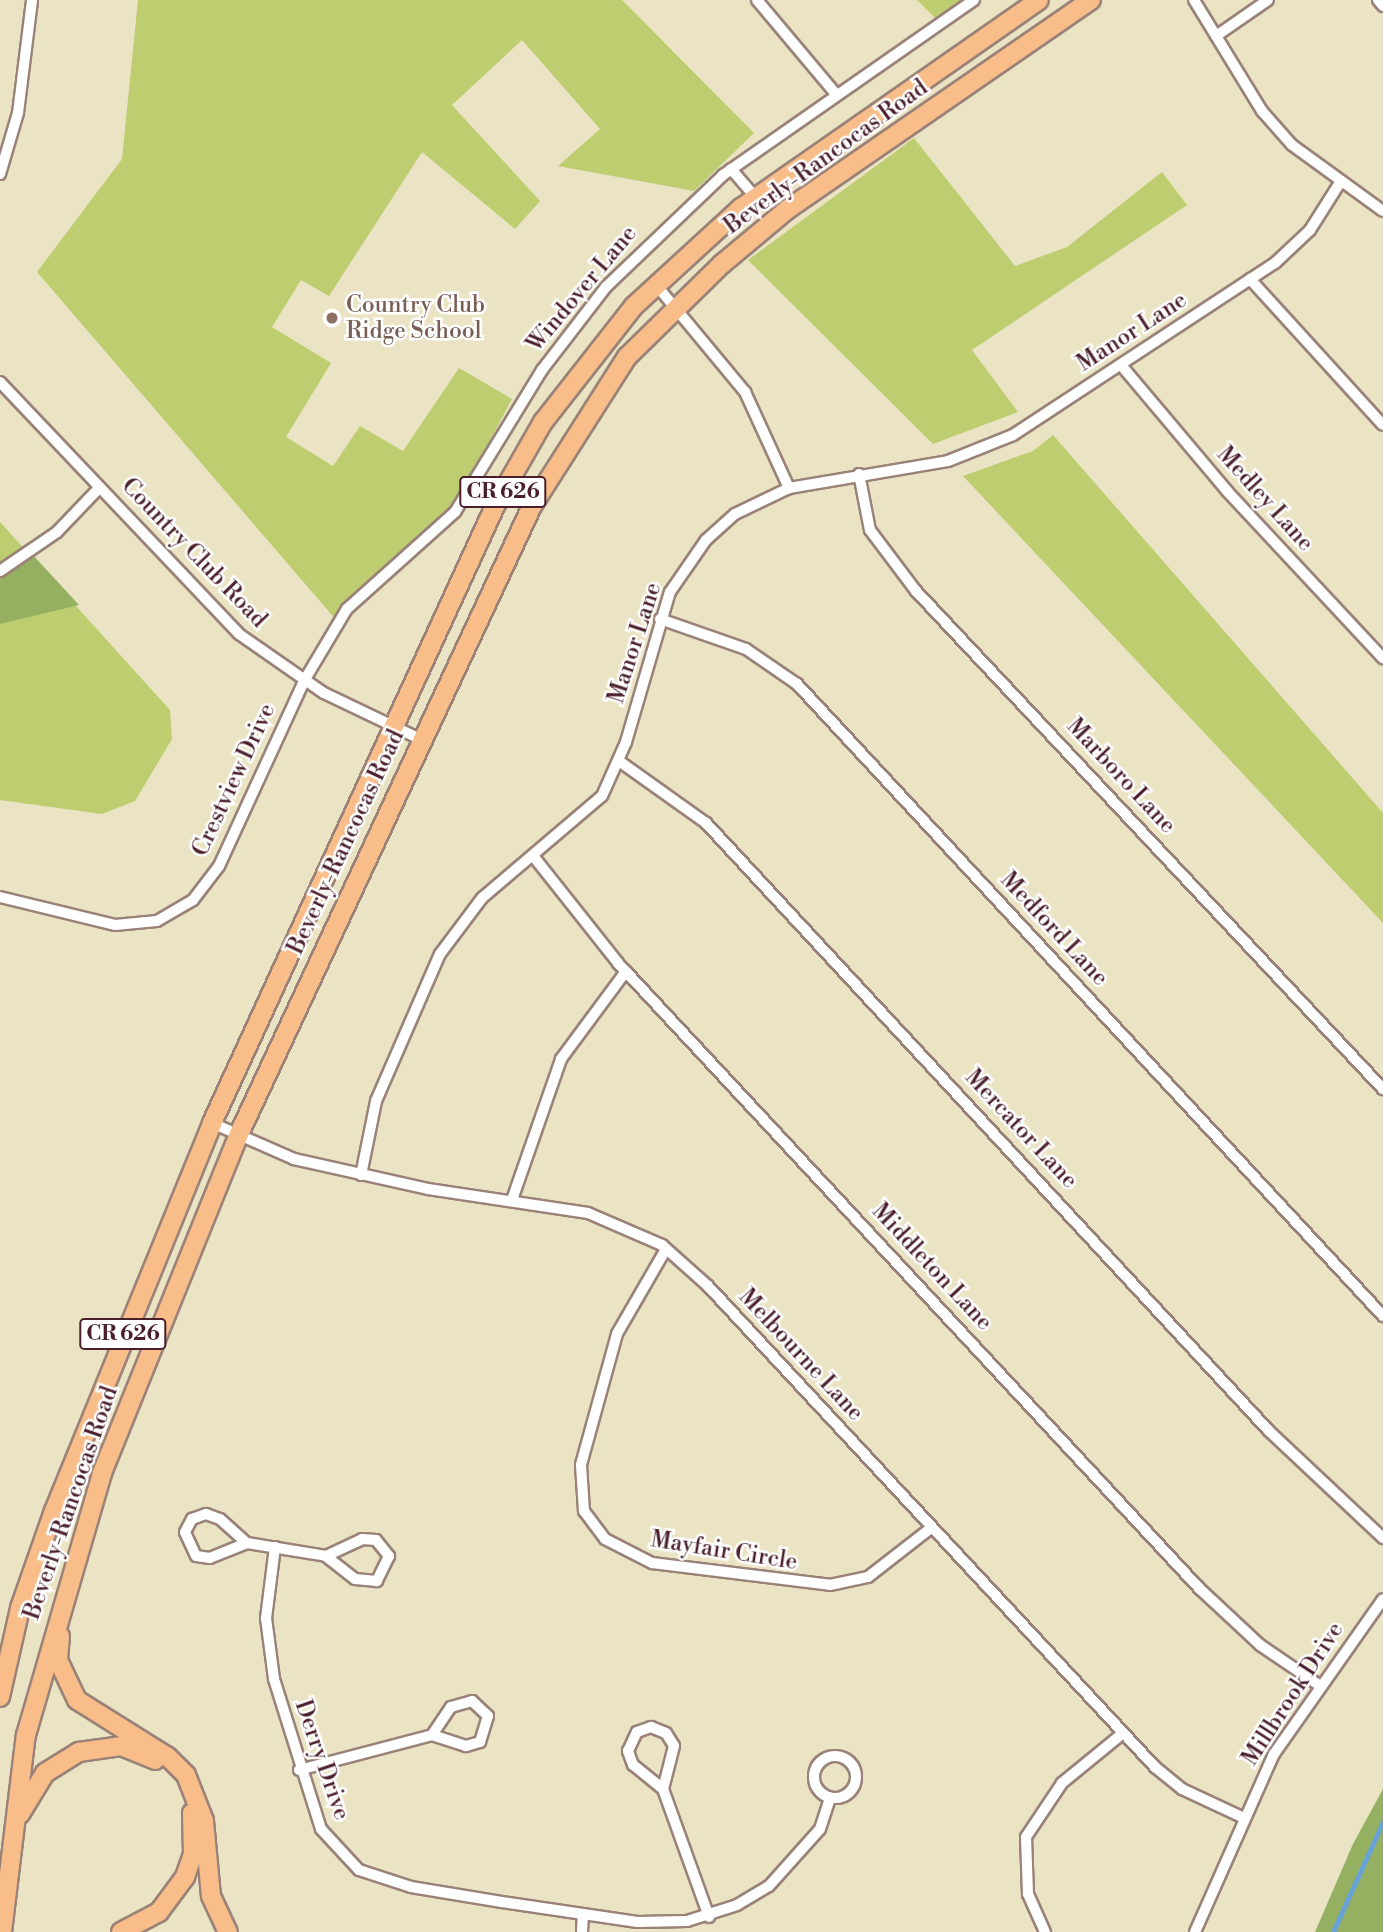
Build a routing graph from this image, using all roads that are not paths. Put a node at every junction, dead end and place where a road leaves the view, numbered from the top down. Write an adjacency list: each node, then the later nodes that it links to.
1 (32, 0): 13 (street)
2 (757, 0): 11 (street)
3 (974, 0): 11 (street, Windover Lane)
4 (1039, 0): 15 (main road, Beverly-Rancocas Road / CR 626)
5 (1091, 0): 19 (main road, Beverly-Rancocas Road / CR 626)
6 (1194, 0): 10 (street)
7 (1268, 0): 10 (street)
8 (1378, 0): 9 (street)
9 (1383, 6)
10 (1216, 36): 14 (street)
11 (836, 93): 12 (street, Windover Lane)
12 (731, 169): 15 (street); 29 (street, Windover Lane)
13 (0, 174)
14 (1341, 181): 16 (street); 17 (street, Manor Lane)
15 (755, 197): 18 (main road, Beverly-Rancocas Road / CR 626)
16 (1383, 211)
17 (1250, 279): 20 (street, Manor Lane); 22 (street)
18 (657, 286): 19 (street); 30 (main road, Beverly-Rancocas Road / CR 626)
19 (676, 307): 25 (street); 31 (main road, Beverly-Rancocas Road / CR 626)
20 (1121, 365): 23 (street, Manor Lane); 28 (street, Medley Lane)
21 (0, 382): 24 (street, Country Club Road)
22 (1383, 425)
23 (859, 474): 25 (street, Manor Lane); 36 (street, Marboro Lane)
24 (100, 487): 26 (street); 29 (street, Country Club Road)
25 (789, 488): 27 (street, Manor Lane)
26 (0, 571)
27 (660, 619): 32 (street, Manor Lane); 42 (street, Medford Lane)
28 (1383, 658)
29 (304, 681): 30 (street, Country Club Road); 34 (street, Crestview Drive)
30 (392, 726): 31 (street, Country Club Road); 37 (main road, Beverly-Rancocas Road / CR 626)
31 (420, 739): 38 (main road, Beverly-Rancocas Road / CR 626)
32 (619, 761): 33 (street, Manor Lane); 44 (street, Mercator Lane)
33 (534, 857): 35 (street, Middleton Lane); 39 (street, Manor Lane)
34 (0, 897)
35 (626, 971): 40 (street); 50 (street, Middleton Lane)
36 (1383, 1089)
37 (212, 1123): 38 (street, Melbourne Lane); 51 (main road, Beverly-Rancocas Road / CR 626)
38 (239, 1134): 39 (street, Melbourne Lane); 48 (main road, Beverly-Rancocas Road / CR 626)
39 (361, 1175): 40 (street, Melbourne Lane)
40 (512, 1199): 41 (street, Melbourne Lane)
41 (666, 1249): 43 (street, Melbourne Lane); 43 (street, Mayfair Circle)
42 (1383, 1316)
43 (931, 1528): 52 (street, Melbourne Lane)
44 (1383, 1538)
45 (247, 1543): 45 (street); 46 (street)
46 (275, 1547): 47 (street); 54 (street, Derry Drive)
47 (326, 1556): 47 (street)
48 (63, 1592): 58 (main road, Beverly-Rancocas Road / CR 626); 63 (main road)
49 (1383, 1599): 50 (street, Millbrook Drive)
50 (1319, 1685): 57 (street, Millbrook Drive)
51 (1, 1689)
52 (1123, 1733): 57 (street, Melbourne Lane); 65 (street)
53 (432, 1735): 53 (street); 54 (street)
54 (299, 1770): 59 (street, Derry Drive)
55 (663, 1789): 55 (street); 60 (street)
56 (830, 1798): 60 (street, Derry Drive)
57 (1244, 1818): 66 (street, Millbrook Drive)
58 (12, 1830): 61 (main road, Beverly-Rancocas Road / CR 626); 62 (main road)
59 (583, 1914): 60 (street, Derry Drive); 64 (street)
60 (709, 1917)
61 (2, 1932)
62 (121, 1932)
63 (228, 1932)
64 (582, 1932)
65 (1045, 1932)
66 (1195, 1932)

